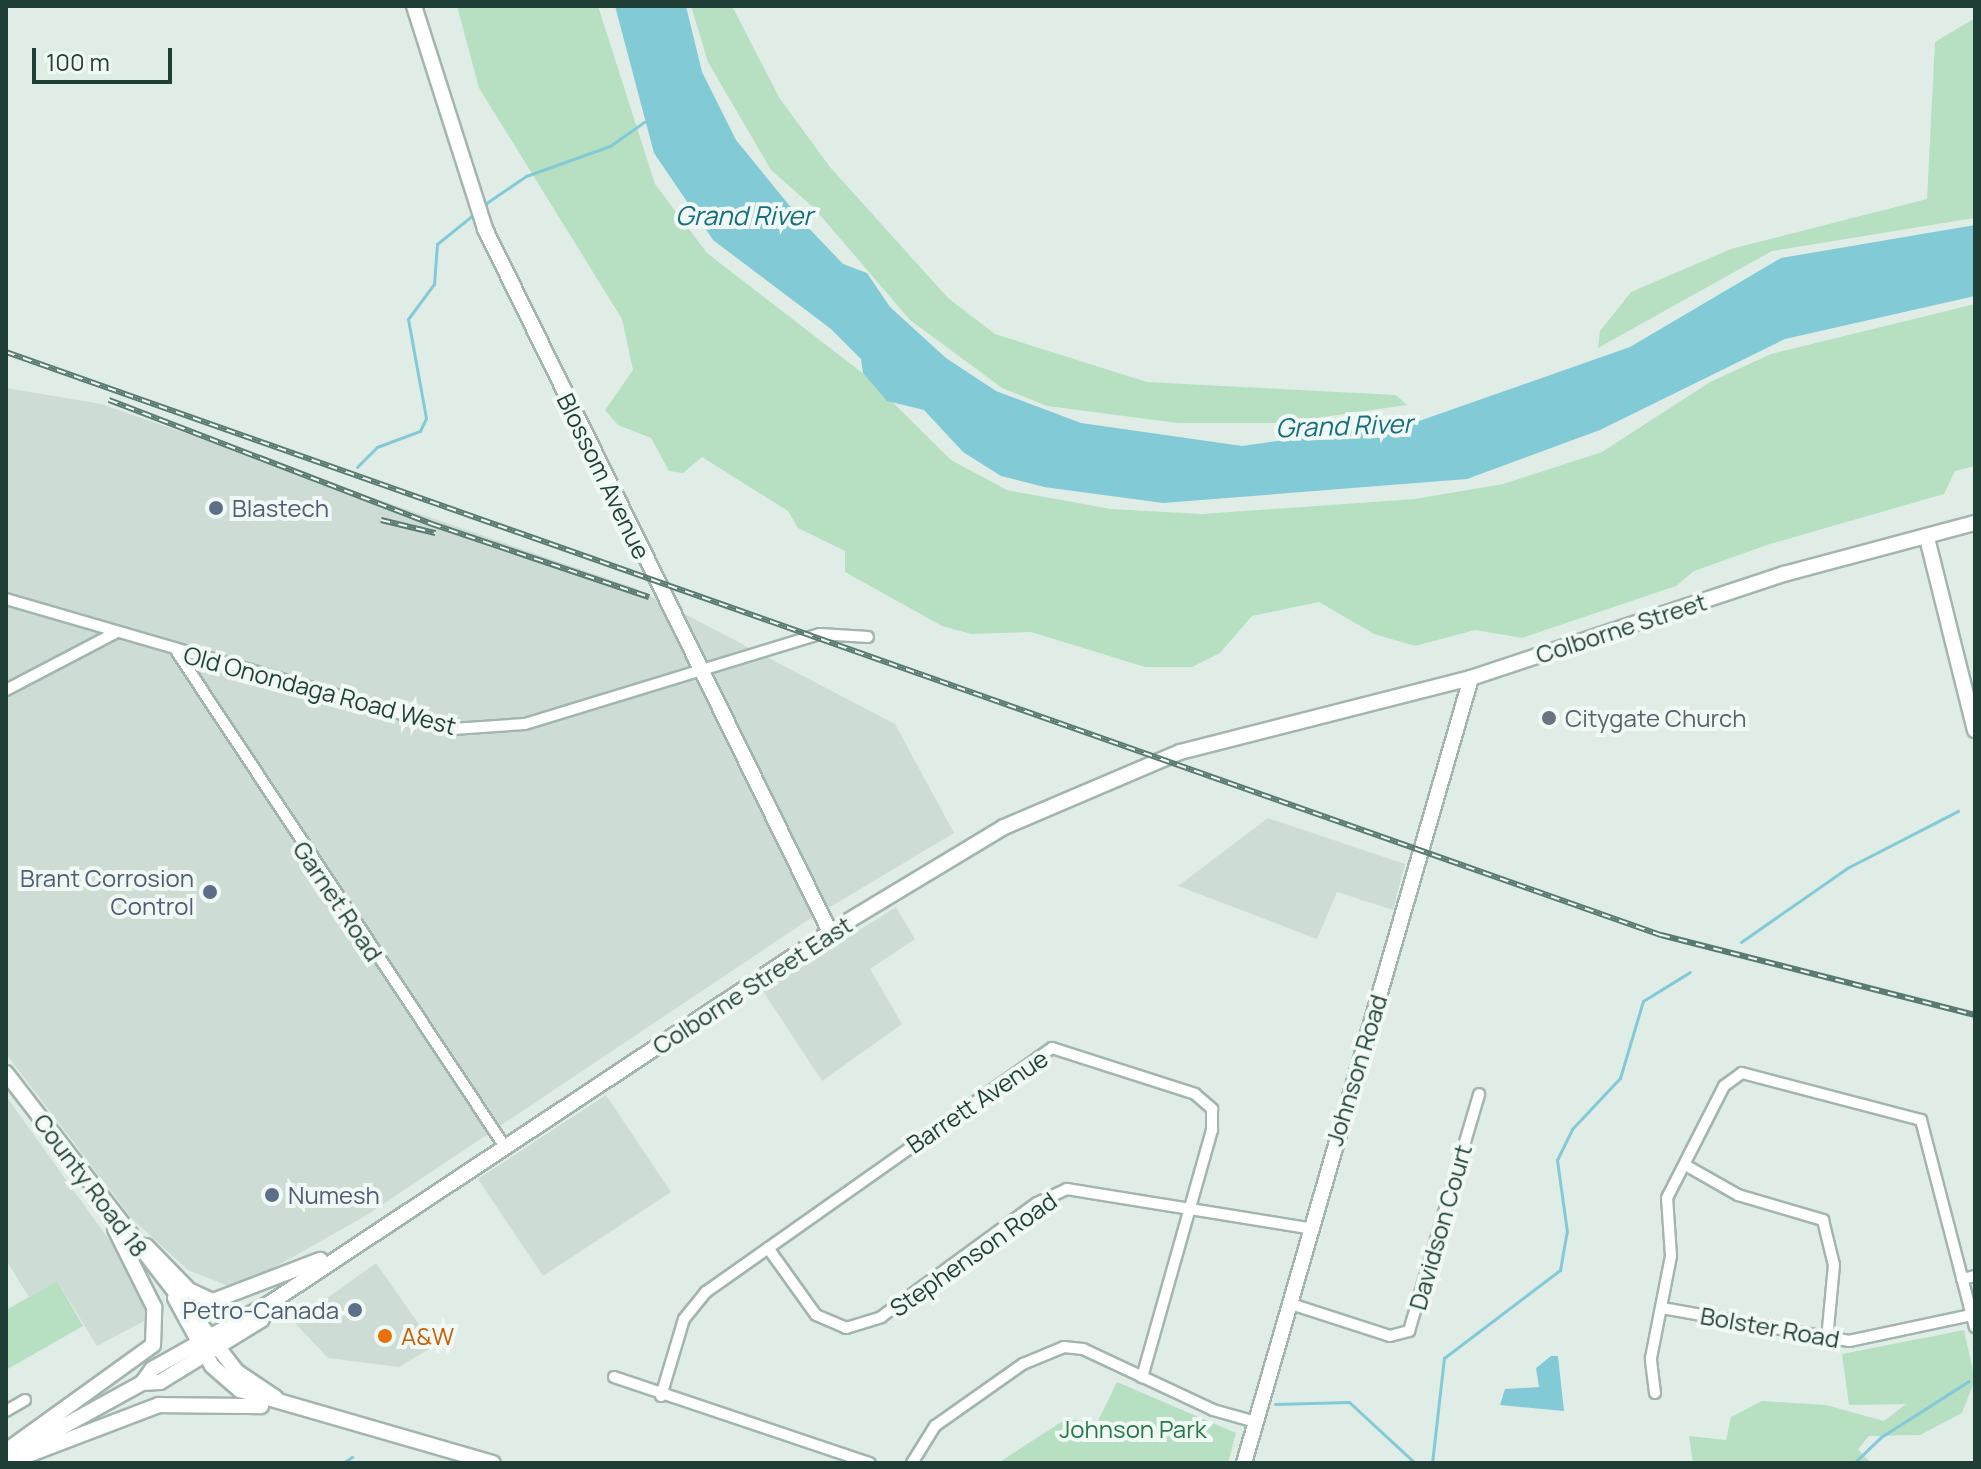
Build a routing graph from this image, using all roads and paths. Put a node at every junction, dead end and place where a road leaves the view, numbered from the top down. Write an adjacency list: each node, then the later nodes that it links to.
1 (414, 6): 8 (main road, Blossom Avenue)
2 (1975, 523): 3 (main road, Colborne Street)
3 (1927, 538): 9 (main road, Colborne Street); 12 (main road)
4 (6, 599): 5 (street, Old Onondaga Road West)
5 (115, 633): 7 (street, Old Onondaga Road West); 10 (street)
6 (868, 637): 8 (street, Old Onondaga Road West)
7 (177, 652): 8 (street, Old Onondaga Road West); 16 (street, Garnet Road)
8 (700, 669): 13 (main road, Blossom Avenue)
9 (1471, 678): 11 (main road, Colborne Street); 20 (main road, Johnson Road)
10 (6, 690)
11 (1265, 729): 13 (main road, Colborne Street East)
12 (1975, 730)
13 (830, 932): 16 (main road, Colborne Street East)
14 (6, 1073): 18 (main road, County Road 18)
15 (1479, 1094): 26 (street, Davidson Court)
16 (505, 1147): 22 (main road, Colborne Street East)
17 (1687, 1166): 24 (street); 27 (street); 31 (street)
18 (99, 1197): 22 (main road); 30 (main road, County Road 18); 42 (main road)
19 (1190, 1207): 20 (street, Stephenson Road); 21 (street, Stephenson Road); 21 (street, Barrett Avenue); 34 (street, Barrett Avenue)
20 (1309, 1228): 26 (main road, Johnson Road)
21 (768, 1248): 37 (street, Barrett Avenue)
22 (332, 1257): 25 (main road, Colborne Street East)
23 (1975, 1276): 24 (street)
24 (1962, 1279): 28 (street)
25 (270, 1303): 30 (main road, Colborne Street East); 32 (main road, Colborne Street East)
26 (1291, 1304): 41 (main road, Johnson Road)
27 (1662, 1308): 31 (street, Bolster Road); 36 (street)
28 (1971, 1315): 29 (street); 31 (street, Bolster Road)
29 (1975, 1327)
30 (203, 1338): 32 (main road, County Road 18); 35 (main road, Colborne Street East)
31 (1827, 1339)
32 (212, 1351): 35 (main road, Colborne Street East); 40 (main road, County Road 18)
33 (614, 1377): 37 (street)
34 (1142, 1377): 41 (street); 46 (street)
35 (142, 1383): 43 (main road, Colborne Street East)
36 (1655, 1393)
37 (661, 1396): 45 (street)
38 (25, 1400): 39 (street)
39 (6, 1411)
40 (332, 1412): 43 (main road); 44 (main road, County Road 18)
41 (1256, 1422): 47 (main road, Johnson Road)
42 (6, 1451)
43 (6, 1460)
44 (493, 1463)
45 (870, 1463)
46 (912, 1463)
47 (1244, 1463)

